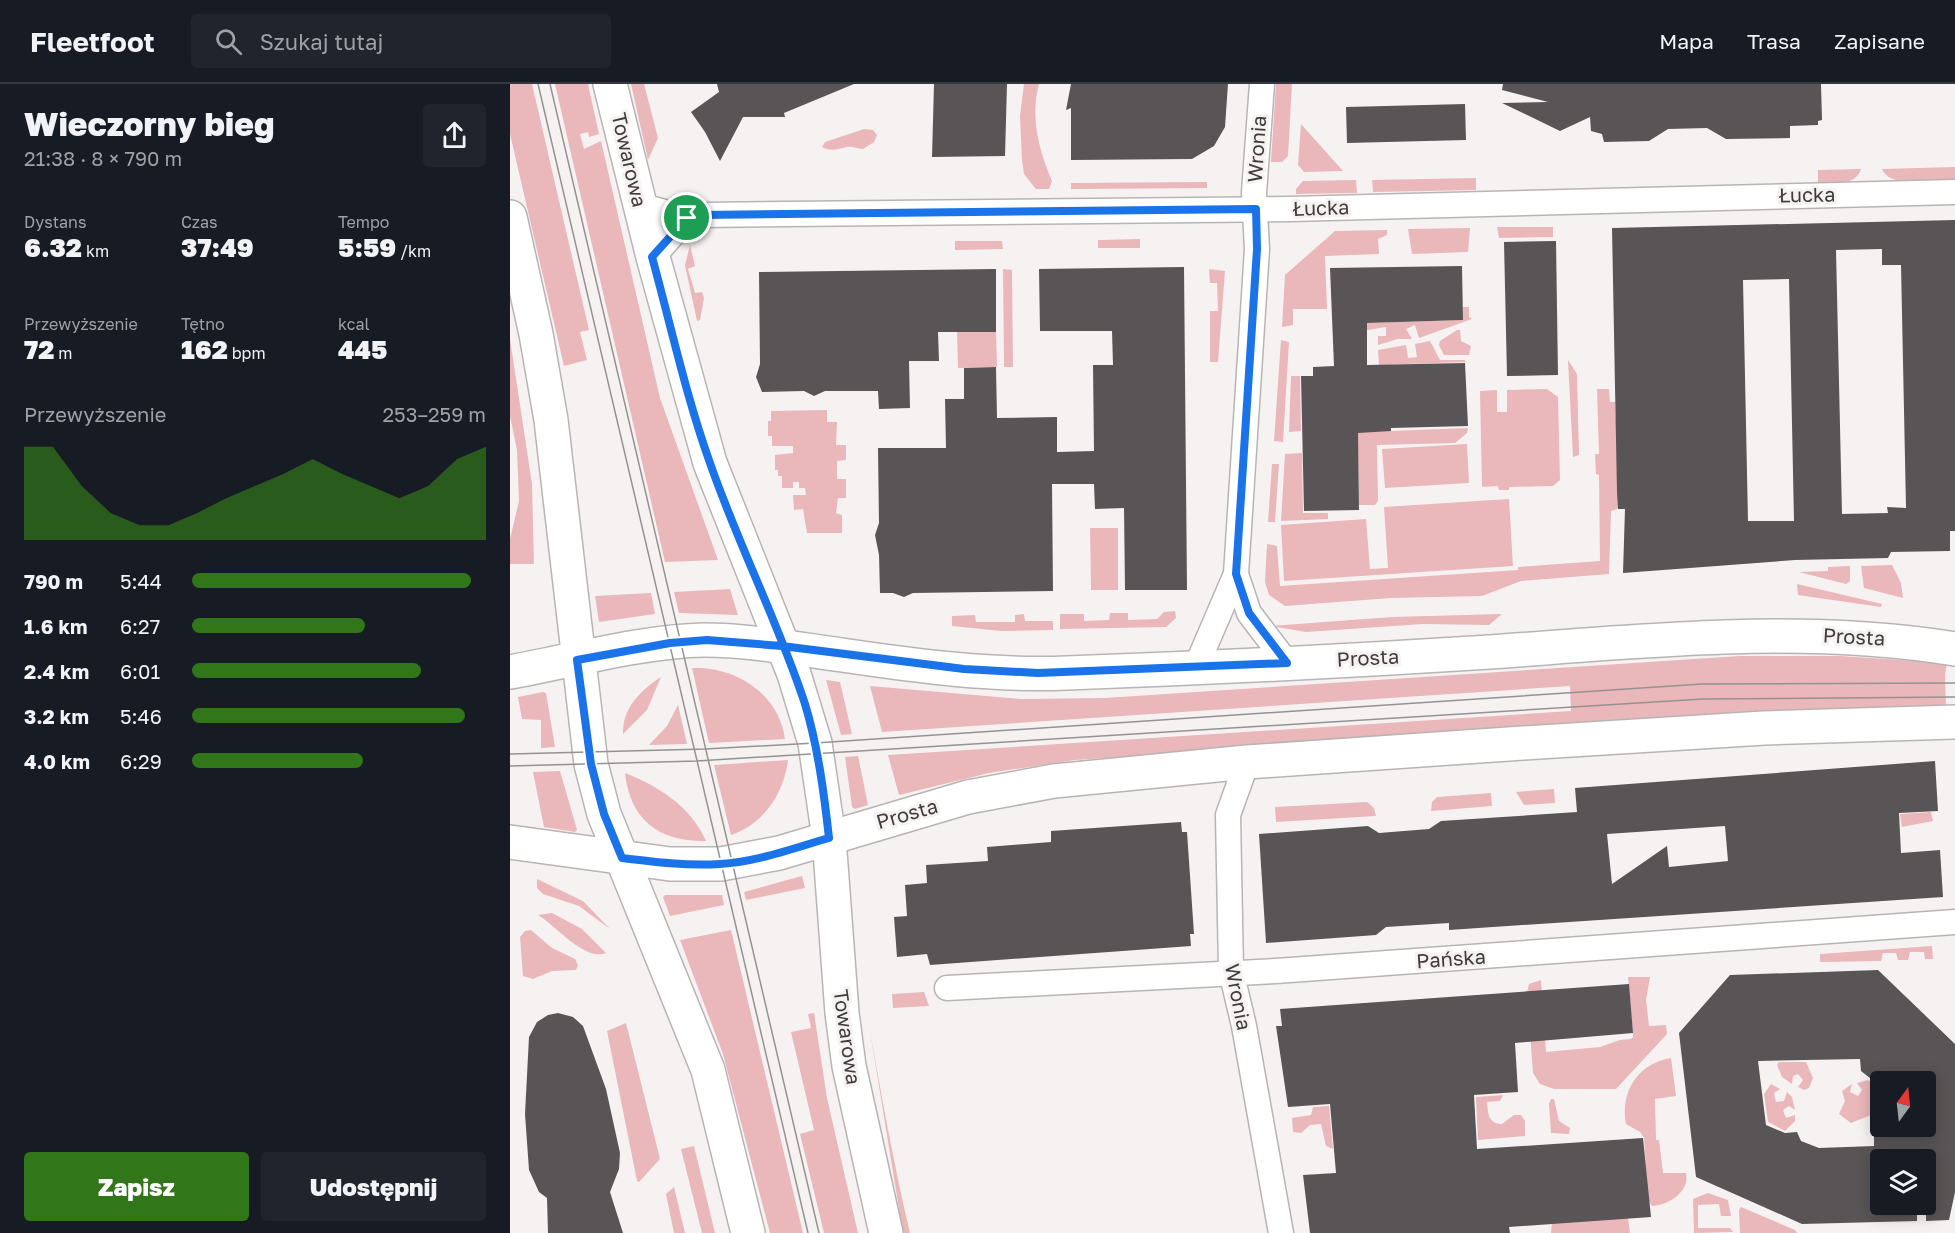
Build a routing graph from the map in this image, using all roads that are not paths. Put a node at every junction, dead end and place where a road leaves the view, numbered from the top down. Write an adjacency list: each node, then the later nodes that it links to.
1 (610, 84): 4 (main road, Towarowa)
2 (1262, 84): 5 (street, Wronia)
3 (1955, 192): 5 (street, Łucka)
4 (639, 205): 7 (street, Łucka); 8 (main road, Towarowa)
5 (1256, 209): 7 (street, Łucka); 9 (street, Wronia)
6 (510, 217): 12 (main road)
7 (687, 218): 8 (street)
8 (652, 257): 10 (main road, Towarowa)
9 (1236, 574): 13 (street, Wronia); 14 (street, Wronia)
10 (782, 646): 12 (main road, Prosta); 14 (main road, Prosta); 18 (main road, Towarowa)
11 (1955, 649): 13 (main road, Prosta)
12 (577, 660): 15 (main road); 20 (main road)
13 (1287, 663): 14 (main road, Prosta)
14 (1196, 667)
15 (510, 672)
16 (1955, 722): 17 (main road, Prosta)
17 (1247, 762): 18 (main road, Prosta); 22 (street, Wronia)
18 (829, 838): 20 (main road, Prosta); 25 (main road, Towarowa)
19 (510, 842): 20 (main road)
20 (622, 858): 24 (main road)
21 (1955, 922): 22 (street, Pańska)
22 (1231, 971): 23 (street, Pańska); 26 (street, Wronia)
23 (946, 988)
24 (748, 1233)
25 (886, 1233)
26 (1281, 1233)

